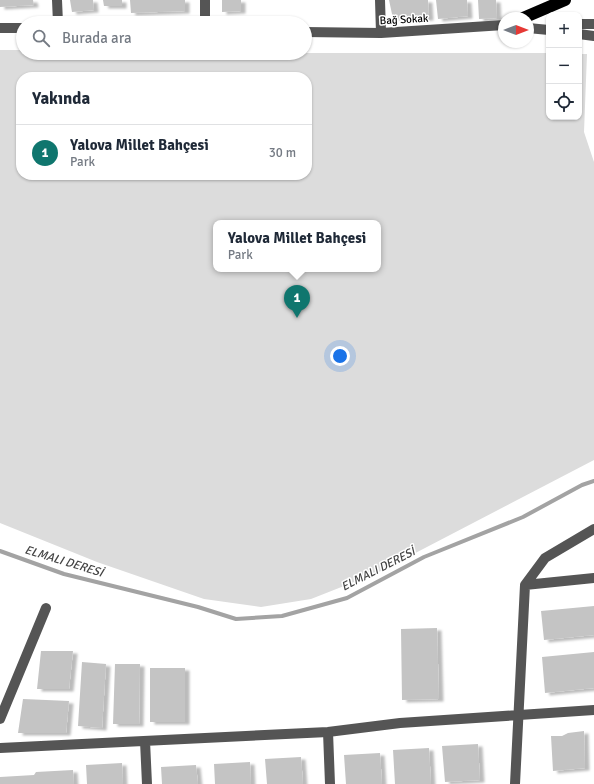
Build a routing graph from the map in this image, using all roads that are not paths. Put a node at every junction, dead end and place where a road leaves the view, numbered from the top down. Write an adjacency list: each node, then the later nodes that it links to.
1 (57, 0): 6 (street)
2 (205, 0): 7 (street)
3 (380, 0): 18 (street)
4 (564, 0): 5 (highway)
5 (534, 13)
6 (58, 16)
7 (205, 16)
8 (546, 24): 12 (street)
9 (582, 24): 10 (street)
10 (594, 24)
11 (498, 25): 18 (street, Bağ Sokak)
12 (534, 25)
13 (534, 27): 16 (street)
14 (0, 28): 15 (street)
15 (16, 28)
16 (546, 29)
17 (312, 32): 18 (street, Bağ Sokak)
18 (381, 33)
19 (582, 34): 20 (street)
20 (594, 36)
21 (594, 529): 23 (street)
22 (594, 578): 23 (street)
23 (525, 585): 26 (street)
24 (46, 608): 27 (street)
25 (594, 710): 26 (street)
26 (518, 716): 28 (street); 33 (street)
27 (0, 718)
28 (328, 732): 29 (street); 32 (street)
29 (145, 741): 30 (street); 31 (street)
30 (0, 748)
31 (147, 784)
32 (330, 784)
33 (515, 784)

